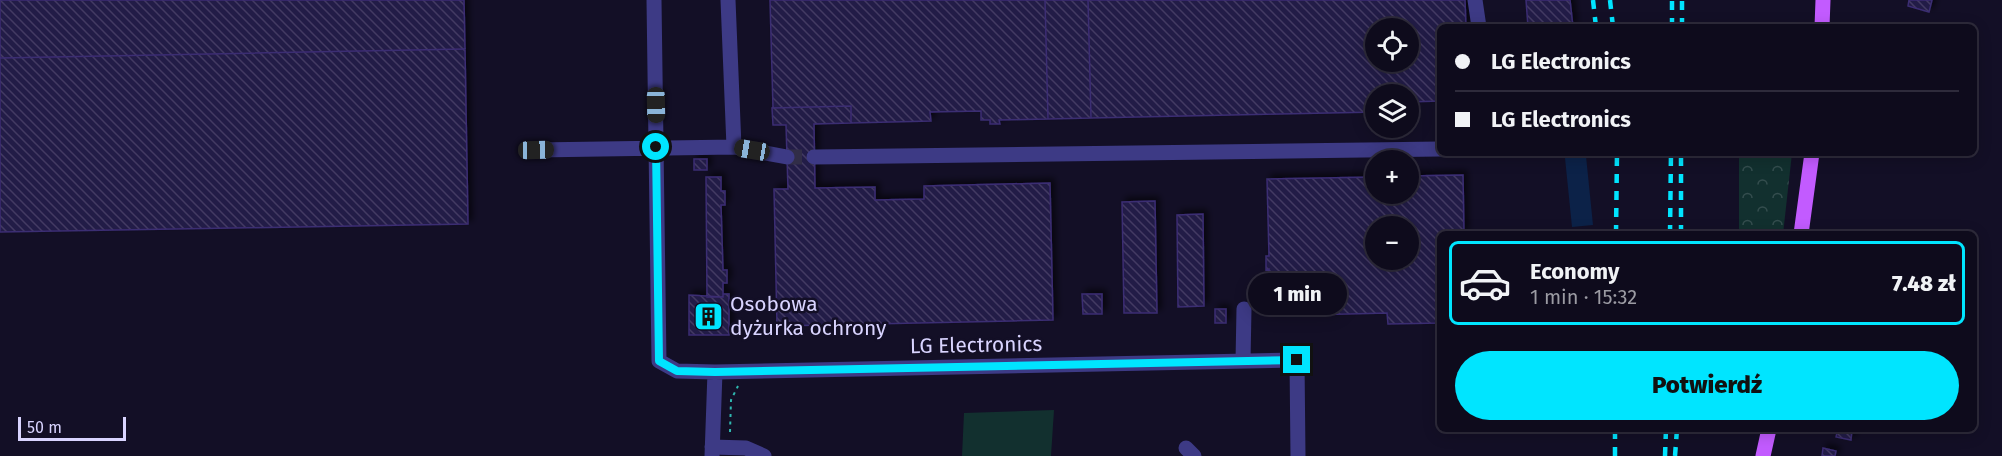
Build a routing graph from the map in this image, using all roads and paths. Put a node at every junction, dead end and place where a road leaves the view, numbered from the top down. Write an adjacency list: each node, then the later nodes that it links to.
1 (654, 0): 7 (street, LG Electronics)
2 (728, 0): 8 (street)
3 (1475, 0): 5 (street)
4 (1823, 0): 6 (main road)
5 (1479, 24)
6 (1822, 24)
7 (656, 147): 8 (street); 9 (street); 17 (street, LG Electronics)
8 (734, 147): 12 (street)
9 (536, 150)
10 (1437, 150): 13 (street)
11 (1812, 156): 14 (main road)
12 (787, 157)
13 (814, 157)
14 (1801, 231)
15 (1244, 309): 16 (street)
16 (1243, 361): 17 (street, LG Electronics); 23 (street, LG Electronics)
17 (715, 372): 21 (street)
18 (745, 383): 20 (path)
19 (1768, 432): 24 (main road)
20 (730, 447): 21 (street); 22 (street)
21 (712, 451)
22 (764, 456)
23 (1298, 456)
24 (1763, 456)

